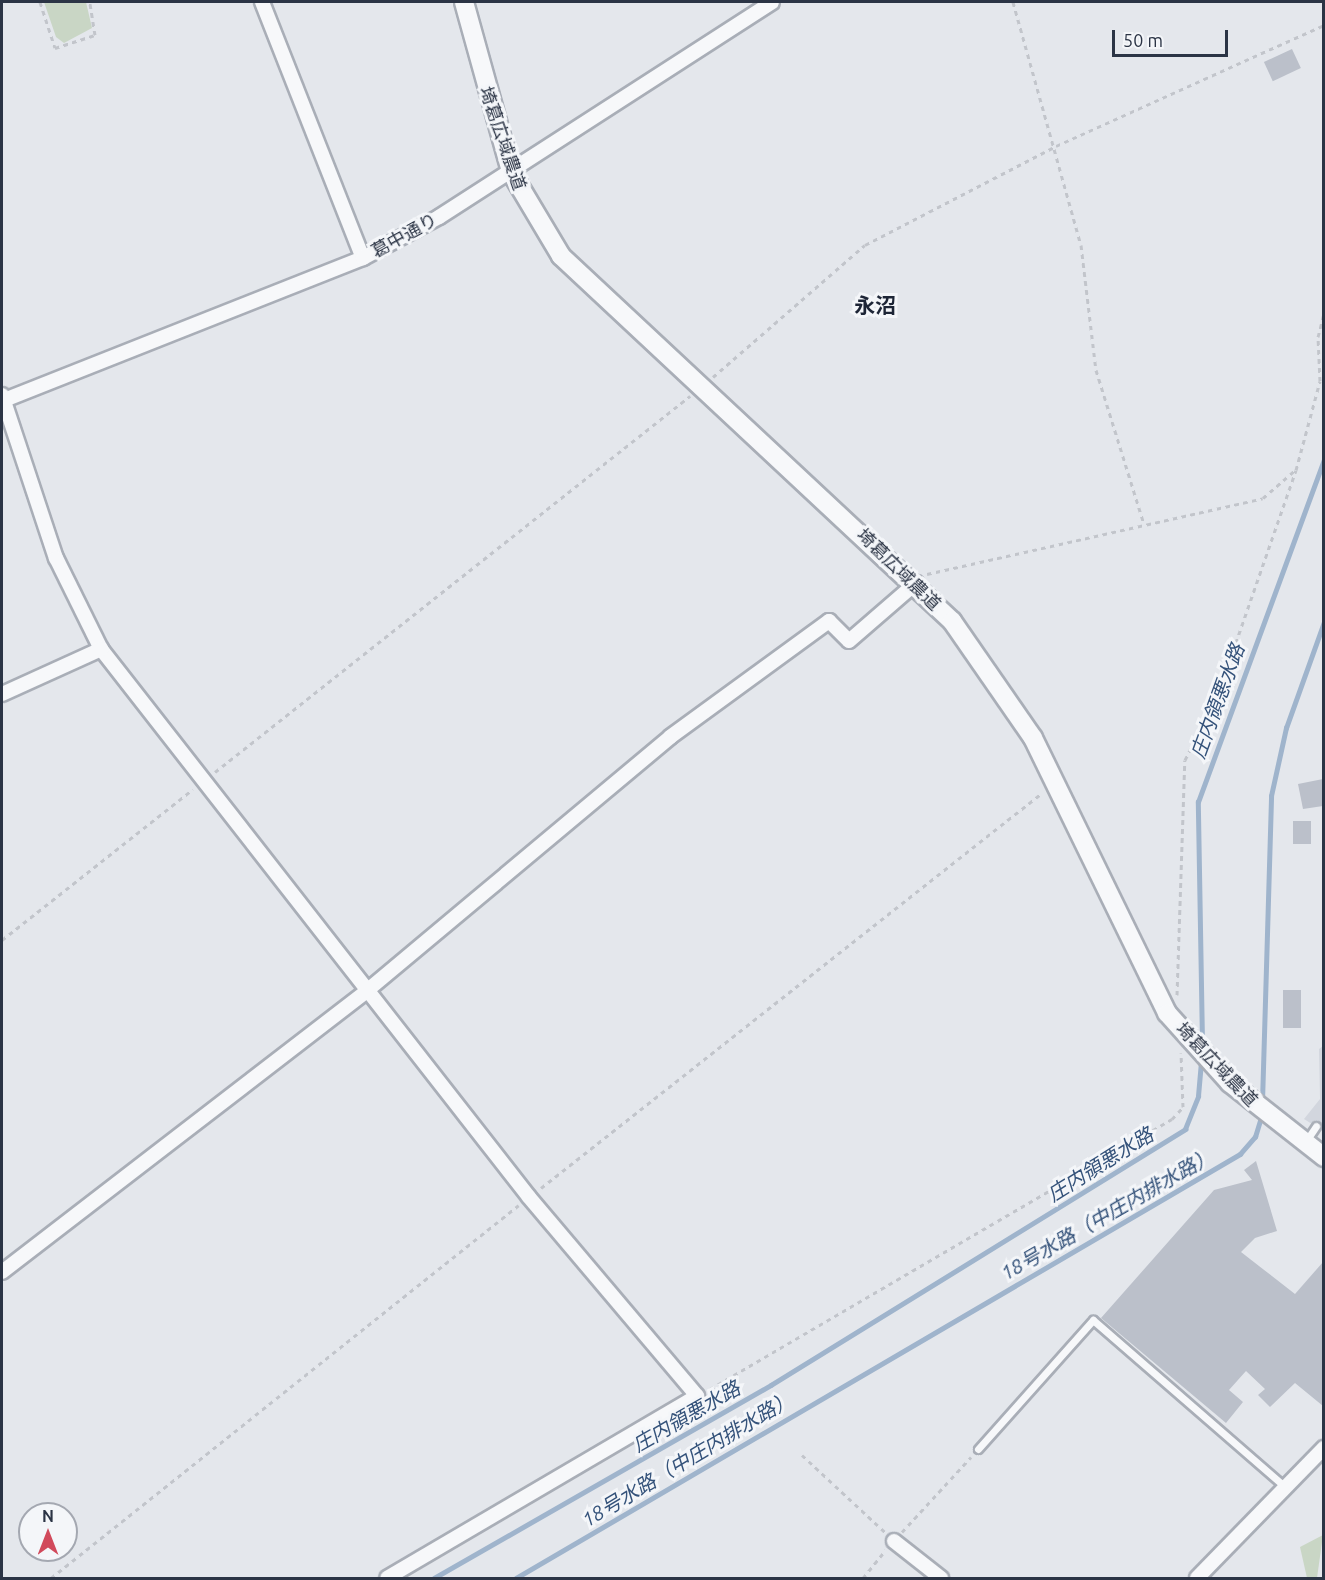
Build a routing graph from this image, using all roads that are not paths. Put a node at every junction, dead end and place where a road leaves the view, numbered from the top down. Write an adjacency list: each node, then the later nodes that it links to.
1 (262, 2): 5 (street)
2 (464, 2): 4 (street, 埼葛広域農道)
3 (772, 2): 4 (street, 葛中通り)
4 (511, 172): 5 (street, 葛中通り); 7 (street, 埼葛広域農道)
5 (363, 258): 6 (street, 葛中通り)
6 (2, 399): 8 (street)
7 (916, 583): 10 (street); 12 (street, 埼葛広域農道)
8 (101, 649): 9 (street); 10 (street)
9 (2, 694)
10 (369, 989): 14 (street); 19 (street)
11 (1316, 1126): 12 (lane)
12 (1304, 1143): 13 (street, 埼葛広域農道)
13 (1323, 1156)
14 (2, 1272)
15 (1323, 1448): 17 (street)
16 (978, 1449): 17 (lane)
17 (1284, 1486): 21 (street)
18 (894, 1541): 20 (street)
19 (387, 1578)
20 (941, 1578)
21 (1197, 1578)

